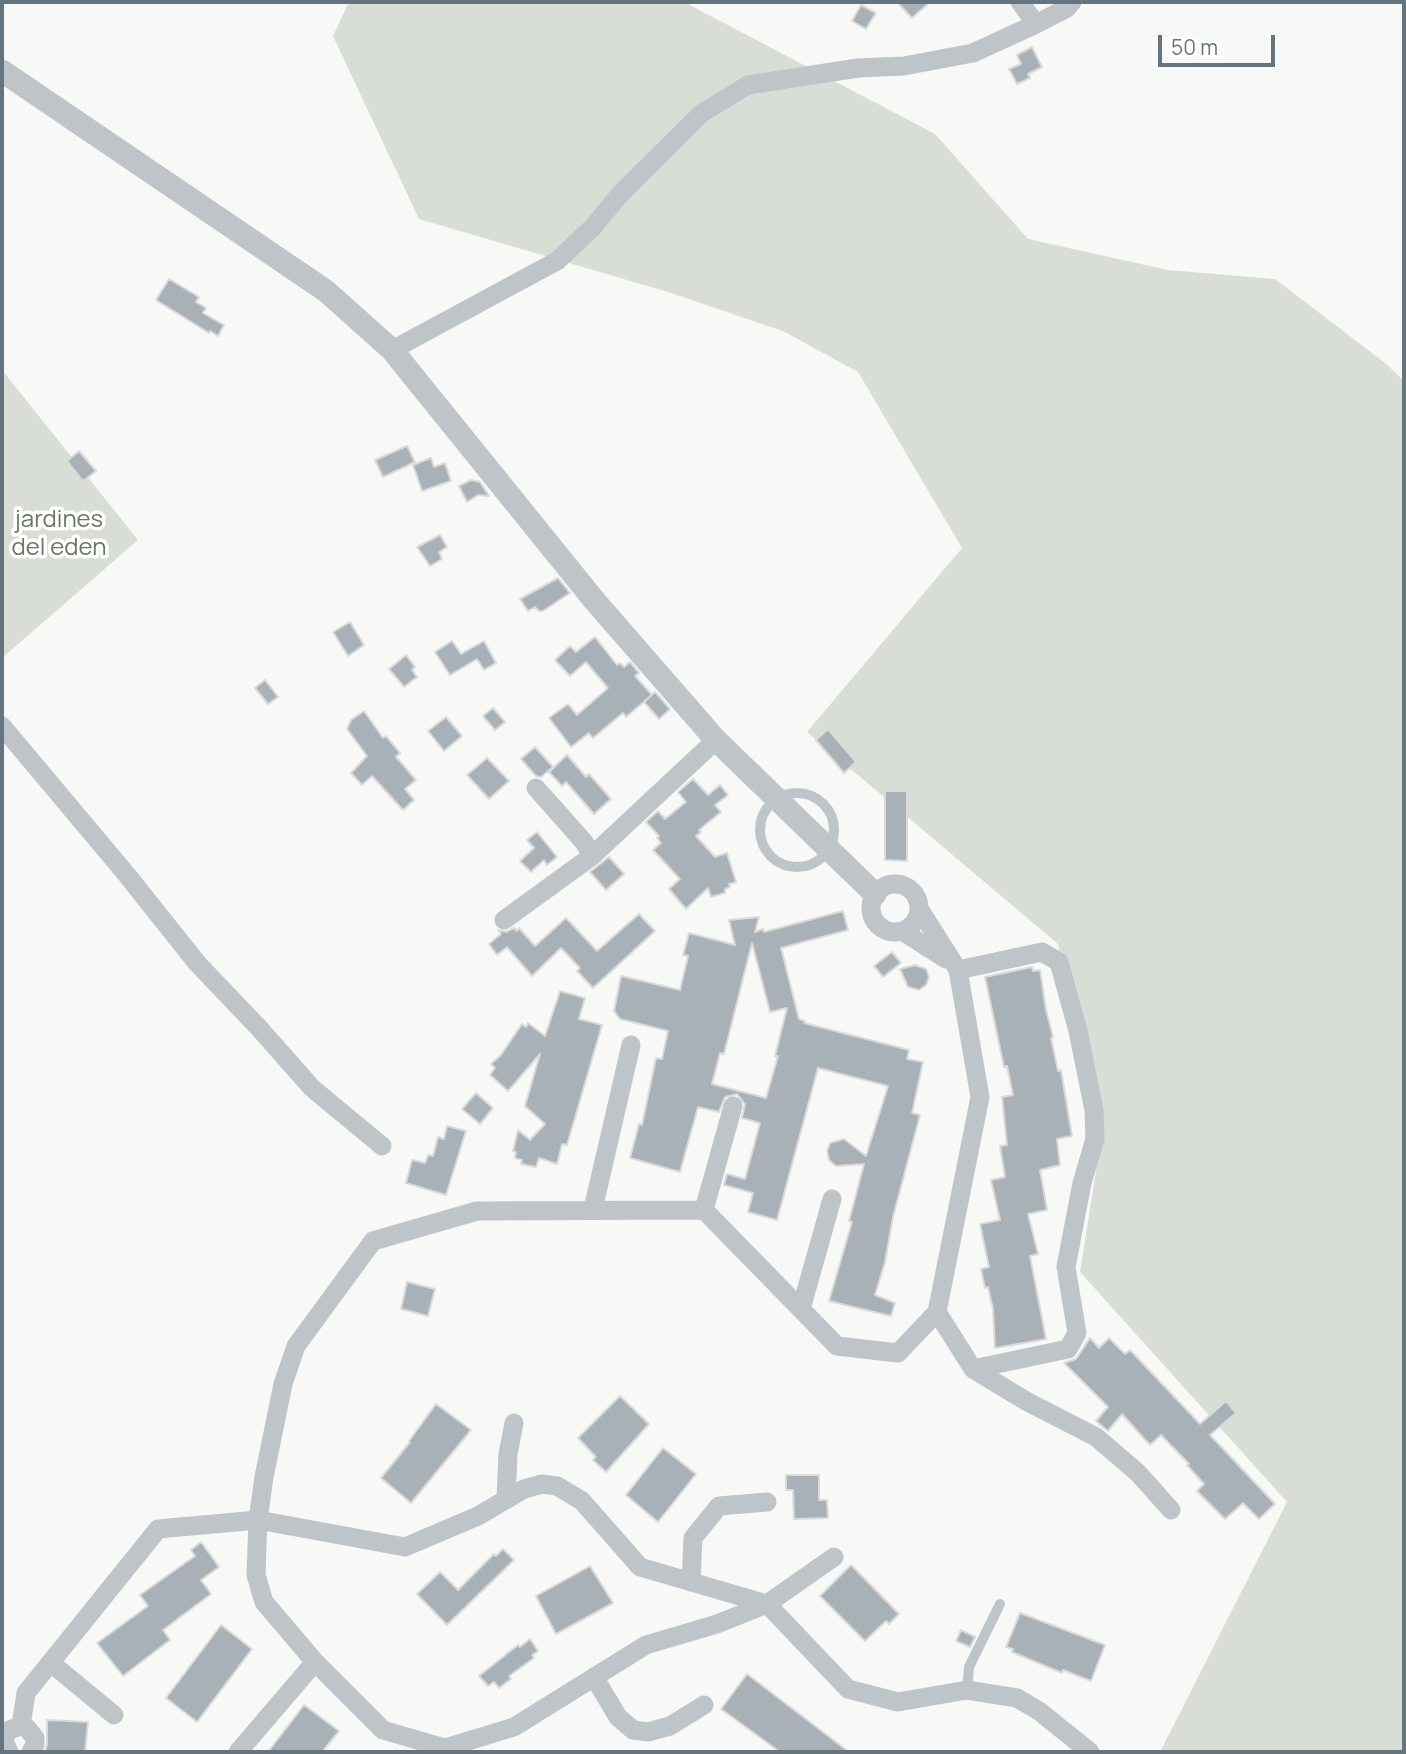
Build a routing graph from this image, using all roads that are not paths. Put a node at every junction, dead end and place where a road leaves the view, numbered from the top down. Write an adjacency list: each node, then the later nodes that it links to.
1 (1020, 2): 3 (street)
2 (1072, 2): 3 (street)
3 (1036, 24): 5 (street)
4 (2, 71): 5 (street)
5 (392, 350): 7 (street)
6 (2, 726): 19 (street)
7 (716, 740): 9 (street); 11 (street)
8 (536, 788): 11 (street)
9 (777, 800): 10 (street); 10 (lane)
10 (828, 850): 12 (street)
11 (592, 856): 14 (street)
12 (875, 894): 13 (street); 15 (street)
13 (920, 910): 15 (street); 16 (street)
14 (504, 920)
15 (902, 931): 16 (street)
16 (955, 966): 24 (street); 25 (street)
17 (631, 1045): 21 (street)
18 (733, 1106): 22 (street)
19 (382, 1146)
20 (832, 1199): 23 (street)
21 (593, 1209): 22 (street); 30 (street)
22 (704, 1210): 23 (street)
23 (801, 1309): 24 (street)
24 (937, 1312): 25 (street)
25 (973, 1369): 29 (street)
26 (513, 1423): 27 (street)
27 (506, 1498): 30 (street); 32 (street)
28 (767, 1502): 32 (street)
29 (1171, 1510)
30 (258, 1520): 35 (street); 36 (street)
31 (834, 1557): 33 (street)
32 (691, 1582): 33 (street)
33 (768, 1604): 37 (street); 38 (street)
34 (1000, 1604): 38 (lane)
35 (315, 1662): 42 (street); 45 (street)
36 (51, 1663): 40 (street); 41 (street)
37 (594, 1677): 39 (street); 42 (street)
38 (967, 1690): 46 (street)
39 (704, 1705)
40 (114, 1715)
41 (21, 1726): 43 (street); 44 (street)
42 (444, 1750)
43 (9, 1752)
44 (31, 1752)
45 (239, 1752)
46 (1090, 1752)

